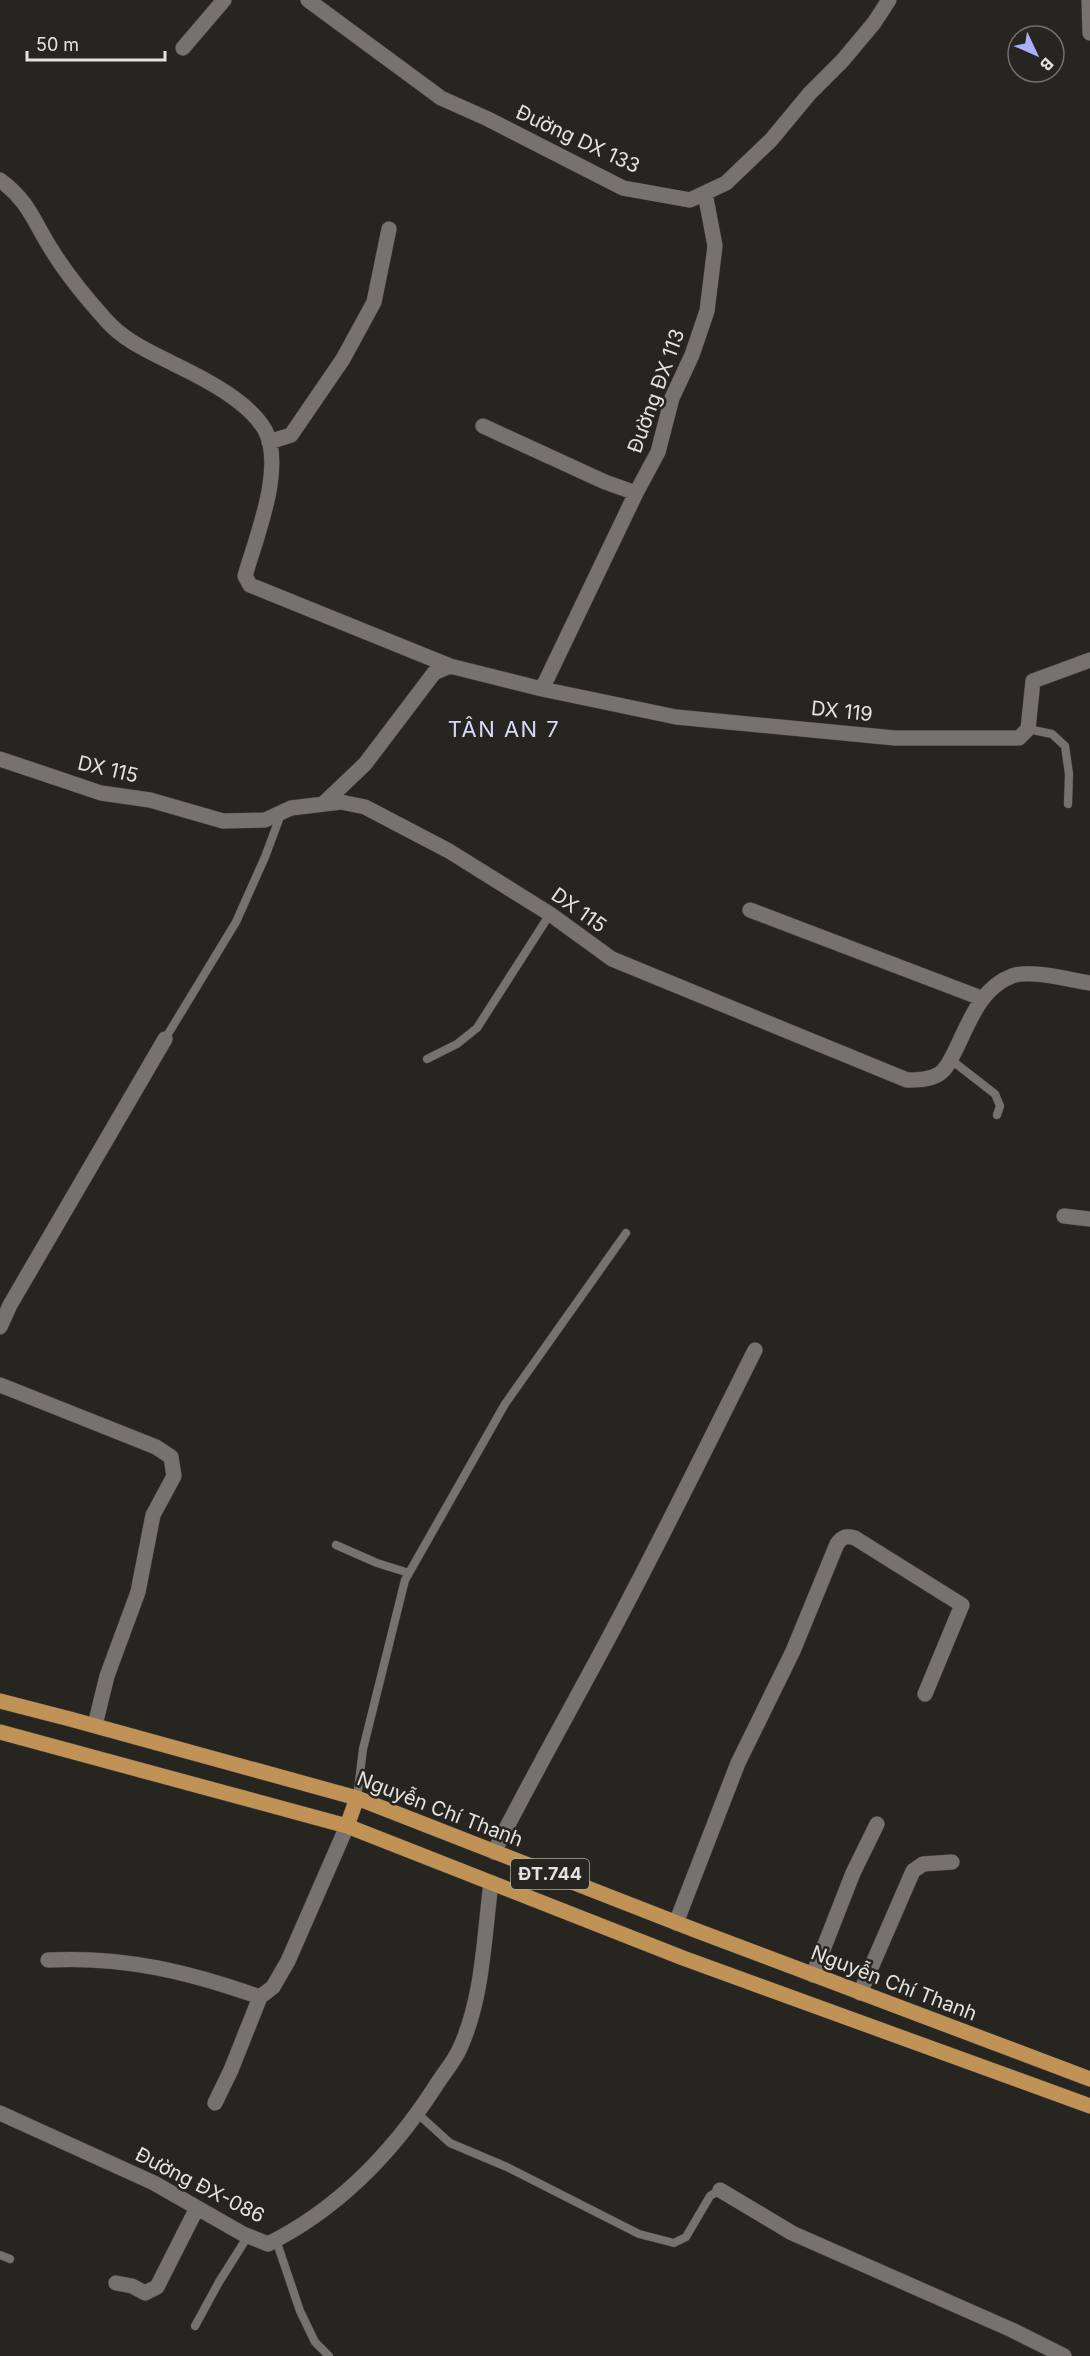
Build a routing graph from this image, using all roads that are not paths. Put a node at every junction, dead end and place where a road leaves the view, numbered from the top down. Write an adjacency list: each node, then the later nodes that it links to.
1 (224, 0): 6 (street)
2 (308, 0): 8 (street, Đường DX 133)
3 (889, 0): 8 (street, Đường DX 133)
4 (1089, 0): 5 (street)
5 (1090, 33)
6 (183, 48)
7 (0, 180): 11 (street)
8 (705, 193): 12 (street, Đường ĐX 113)
9 (389, 228): 11 (street)
10 (483, 426): 12 (street)
11 (268, 442): 14 (street, DX 119)
12 (636, 493): 15 (street, Đường ĐX 113)
13 (1090, 660): 16 (street)
14 (450, 666): 15 (street, DX 119); 18 (street)
15 (542, 688): 16 (street, DX 119)
16 (1028, 729): 19 (lane)
17 (0, 759): 20 (street, DX 115)
18 (323, 804): 20 (street, DX 115); 22 (street, DX 115)
19 (1068, 804)
20 (281, 812): 25 (lane)
21 (750, 910): 24 (street)
22 (550, 914): 26 (lane); 27 (street, DX 115)
23 (1090, 983): 24 (street, DX 115)
24 (981, 998): 27 (street, DX 115)
25 (165, 1039): 32 (street)
26 (427, 1059)
27 (951, 1059): 28 (lane)
28 (997, 1115)
29 (1064, 1216): 30 (street)
30 (1090, 1219)
31 (626, 1233): 36 (lane)
32 (0, 1327)
33 (755, 1350): 44 (street)
34 (0, 1385): 39 (street)
35 (336, 1545): 36 (lane)
36 (409, 1573): 41 (lane)
37 (925, 1694): 47 (street)
38 (0, 1701): 39 (main road, Nguyễn Chí Thanh / ĐT.744)
39 (95, 1725): 41 (main road, Nguyễn Chí Thanh / ĐT.744)
40 (0, 1732): 43 (main road, ĐT.744)
41 (357, 1798): 43 (main road); 44 (main road, Nguyễn Chí Thanh / ĐT.744)
42 (877, 1824): 49 (street)
43 (347, 1827): 46 (main road, ĐT.744); 51 (street)
44 (494, 1852): 47 (main road, Nguyễn Chí Thanh / ĐT.744)
45 (952, 1862): 50 (street)
46 (491, 1883): 54 (main road, ĐT.744); 58 (street, Đường ĐX-086)
47 (676, 1923): 49 (main road, Nguyễn Chí Thanh / ĐT.744)
48 (48, 1960): 51 (street)
49 (813, 1975): 50 (main road, Nguyễn Chí Thanh / ĐT.744)
50 (860, 1993): 52 (main road, Nguyễn Chí Thanh / ĐT.744)
51 (260, 1997): 55 (street)
52 (1053, 2066): 53 (main road, Nguyễn Chí Thanh / ĐT.744); 54 (main road)
53 (1090, 2079)
54 (1044, 2089): 56 (main road, ĐT.744)
55 (215, 2103)
56 (1090, 2106)
57 (0, 2113): 60 (street, Đường ĐX-086)
58 (418, 2114): 59 (lane); 62 (street, Đường ĐX-086)
59 (720, 2190): 68 (street)
60 (197, 2208): 61 (street, Đường ĐX-086); 65 (street)
61 (248, 2236): 62 (street, Đường ĐX-086); 66 (lane)
62 (276, 2240): 67 (lane)
63 (0, 2255): 64 (lane)
64 (10, 2259)
65 (116, 2283)
66 (195, 2326)
67 (329, 2356)
68 (1064, 2356)

